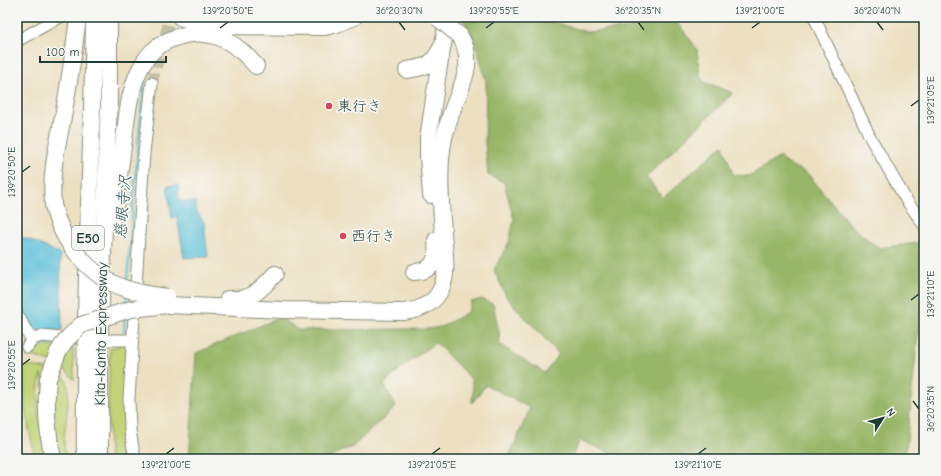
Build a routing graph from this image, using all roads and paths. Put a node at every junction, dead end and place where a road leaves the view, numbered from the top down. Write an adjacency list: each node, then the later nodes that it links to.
1 (60, 17): 9 (street)
2 (78, 17): 17 (highway, bridge)
3 (94, 17): 23 (highway, Kita-Kanto Expressway / E50)
4 (109, 17): 19 (highway, Kita-Kanto Expressway / E50)
5 (180, 17): 6 (highway)
6 (354, 17)
7 (441, 17): 10 (highway); 17 (highway, bridge)
8 (814, 17): 14 (street)
9 (17, 41)
10 (442, 45): 12 (highway); 15 (highway)
11 (256, 66): 19 (highway)
12 (407, 70)
13 (152, 83): 21 (street)
14 (924, 224)
15 (414, 272)
16 (275, 274): 17 (highway)
17 (167, 301): 22 (highway, bridge)
18 (17, 313): 20 (street)
19 (105, 334): 21 (street); 24 (highway, Kita-Kanto Expressway / E50)
20 (74, 339)
21 (132, 340): 25 (street)
22 (53, 459)
23 (85, 459)
24 (100, 459)
25 (135, 459)

